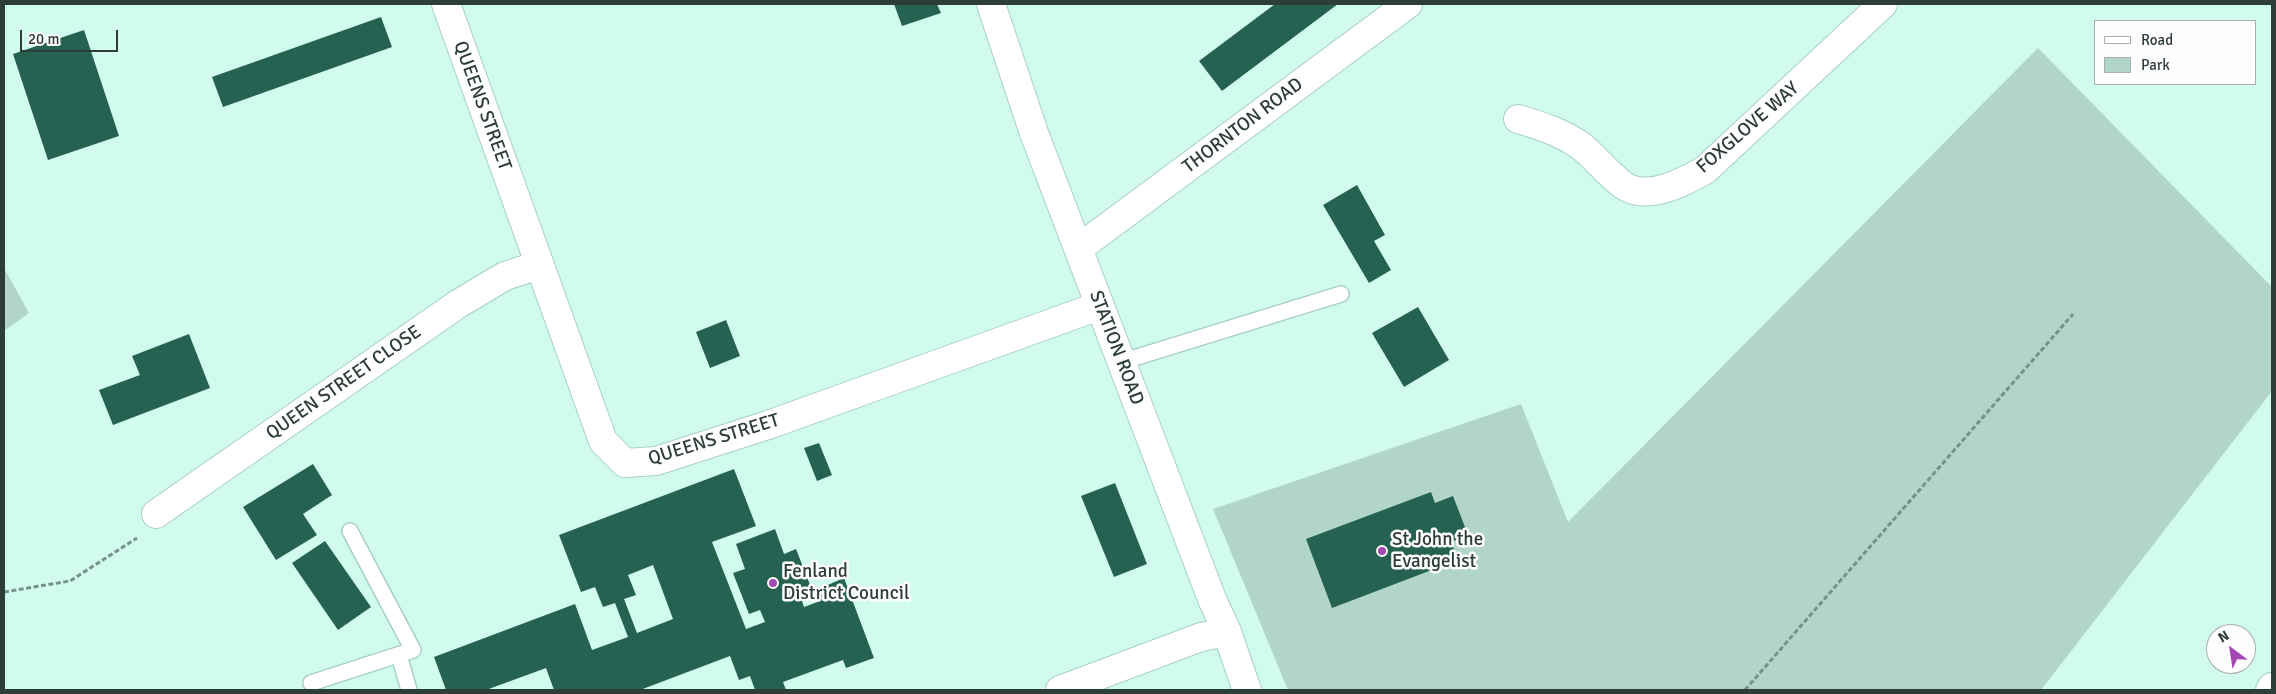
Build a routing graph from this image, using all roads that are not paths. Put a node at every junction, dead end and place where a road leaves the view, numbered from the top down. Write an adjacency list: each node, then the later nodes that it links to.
1 (446, 4): 7 (street, QUEENS STREET)
2 (991, 4): 6 (street, STATION ROAD)
3 (1408, 4): 6 (street, THORNTON ROAD)
4 (1883, 4): 5 (street, FOXGLOVE WAY)
5 (1518, 119)
6 (1078, 248): 9 (street, STATION ROAD)
7 (539, 265): 9 (street, QUEENS STREET); 11 (street, QUEEN STREET CLOSE)
8 (1341, 294): 10 (lane)
9 (1099, 306): 10 (street, STATION ROAD)
10 (1121, 362): 13 (street, STATION ROAD)
11 (156, 514)
12 (350, 531): 14 (lane)
13 (1227, 632): 18 (street); 19 (street, STATION ROAD)
14 (399, 655): 15 (lane); 17 (lane)
15 (310, 684)
16 (2272, 687): 20 (street)
17 (410, 690)
18 (1060, 690)
19 (1247, 690)
20 (2270, 690)

